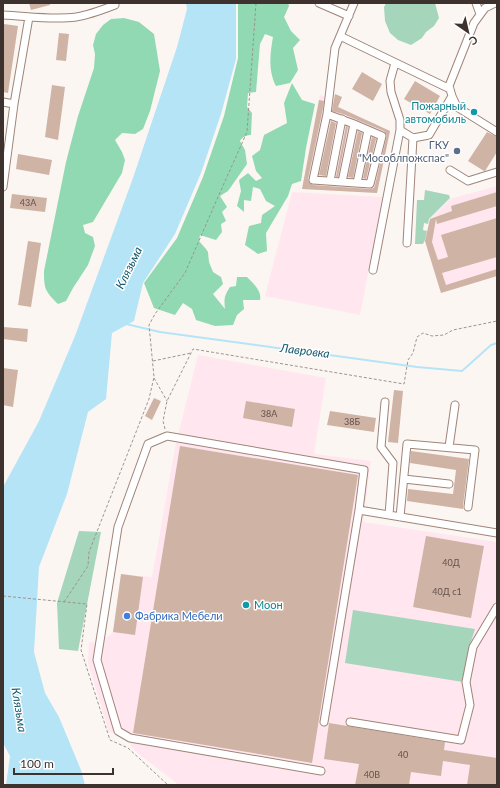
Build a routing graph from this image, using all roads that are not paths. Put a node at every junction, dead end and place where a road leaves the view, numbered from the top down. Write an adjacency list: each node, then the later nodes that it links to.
1 (114, 3): 9 (street)
2 (319, 3): 8 (street)
3 (354, 3): 8 (street)
4 (476, 3): 6 (street)
5 (495, 3): 6 (street)
6 (480, 14): 12 (street)
7 (3, 15): 9 (street)
8 (349, 16): 10 (street)
9 (29, 17): 14 (street)
10 (340, 36): 11 (street); 15 (street)
11 (395, 62): 12 (street); 19 (street)
12 (451, 92): 20 (street); 21 (street)
13 (3, 102): 14 (street)
14 (14, 104): 28 (street)
15 (327, 114): 16 (street); 25 (street)
16 (342, 119): 17 (street); 25 (street)
17 (354, 124): 18 (street); 26 (street)
18 (368, 130): 27 (street); 27 (street)
19 (400, 130): 21 (street); 30 (street)
20 (497, 132)
21 (412, 138): 29 (street)
22 (497, 166): 24 (street)
23 (450, 170): 24 (street)
24 (494, 173)
25 (330, 181): 26 (street)
26 (342, 182): 27 (street)
27 (357, 183)
28 (3, 187)
29 (407, 243)
30 (373, 270)
31 (385, 402): 38 (street)
32 (455, 405): 33 (street)
33 (449, 448): 34 (street); 36 (street)
34 (404, 479): 35 (street); 39 (street)
35 (449, 484)
36 (468, 507)
37 (359, 510): 38 (street); 42 (street); 44 (street)
38 (389, 515): 39 (street)
39 (400, 516): 40 (street)
40 (497, 533)
41 (497, 607): 43 (street)
42 (324, 722)
43 (350, 722)
44 (321, 771)

